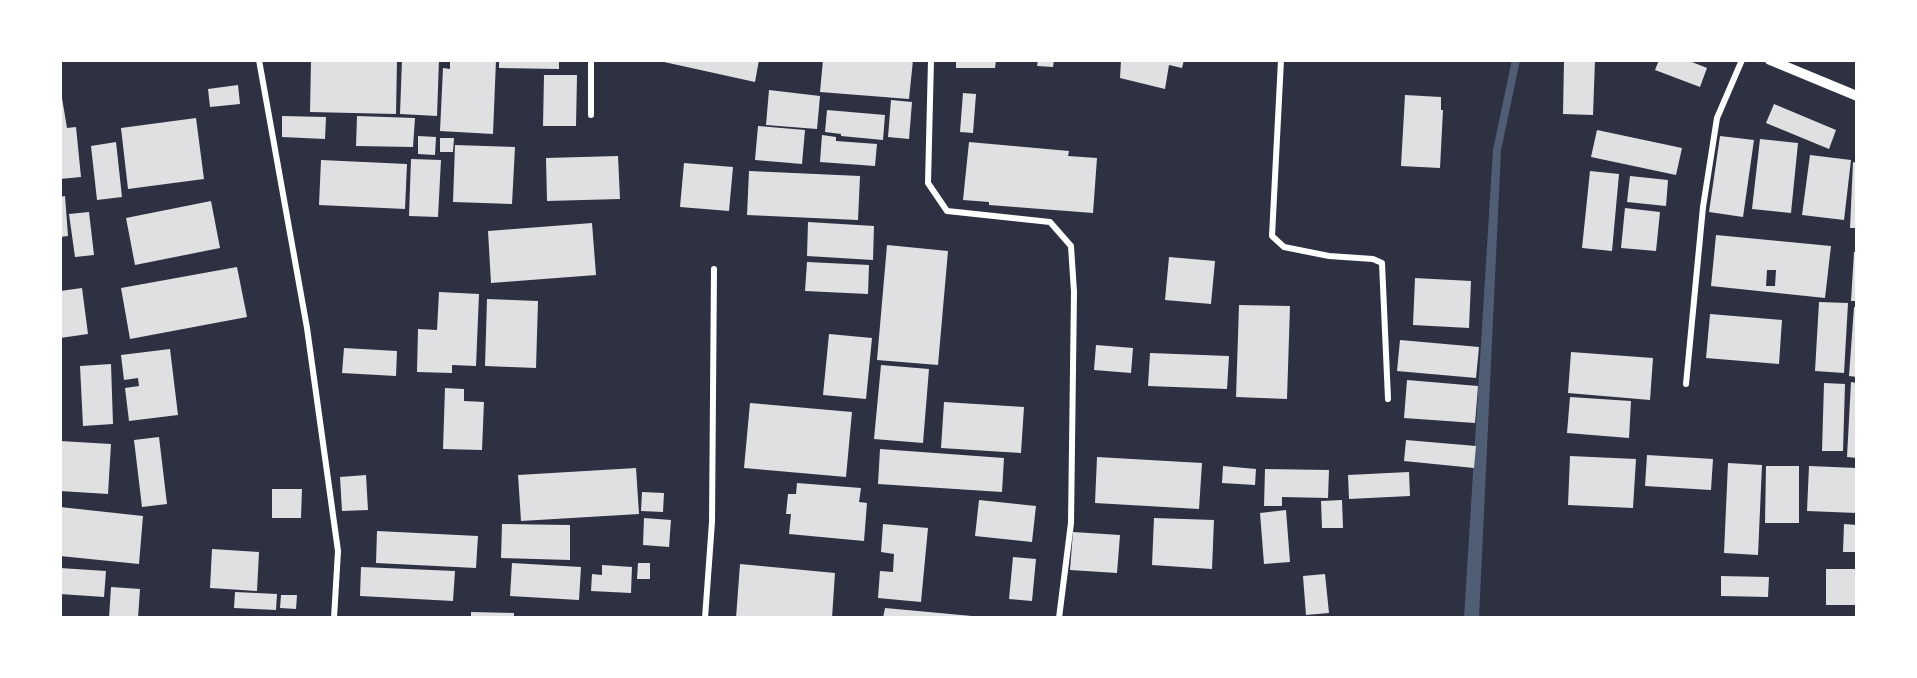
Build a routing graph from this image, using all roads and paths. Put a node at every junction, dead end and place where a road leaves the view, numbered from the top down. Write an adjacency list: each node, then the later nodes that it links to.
1 (259, 60): 12 (street)
2 (591, 60): 8 (street)
3 (931, 60): 14 (street)
4 (1281, 60): 11 (street)
5 (1742, 60): 10 (street)
6 (1770, 60): 7 (street)
7 (1857, 96)
8 (591, 115)
9 (714, 269): 13 (street)
10 (1686, 384)
11 (1388, 399)
12 (334, 618)
13 (705, 618)
14 (1059, 618)

